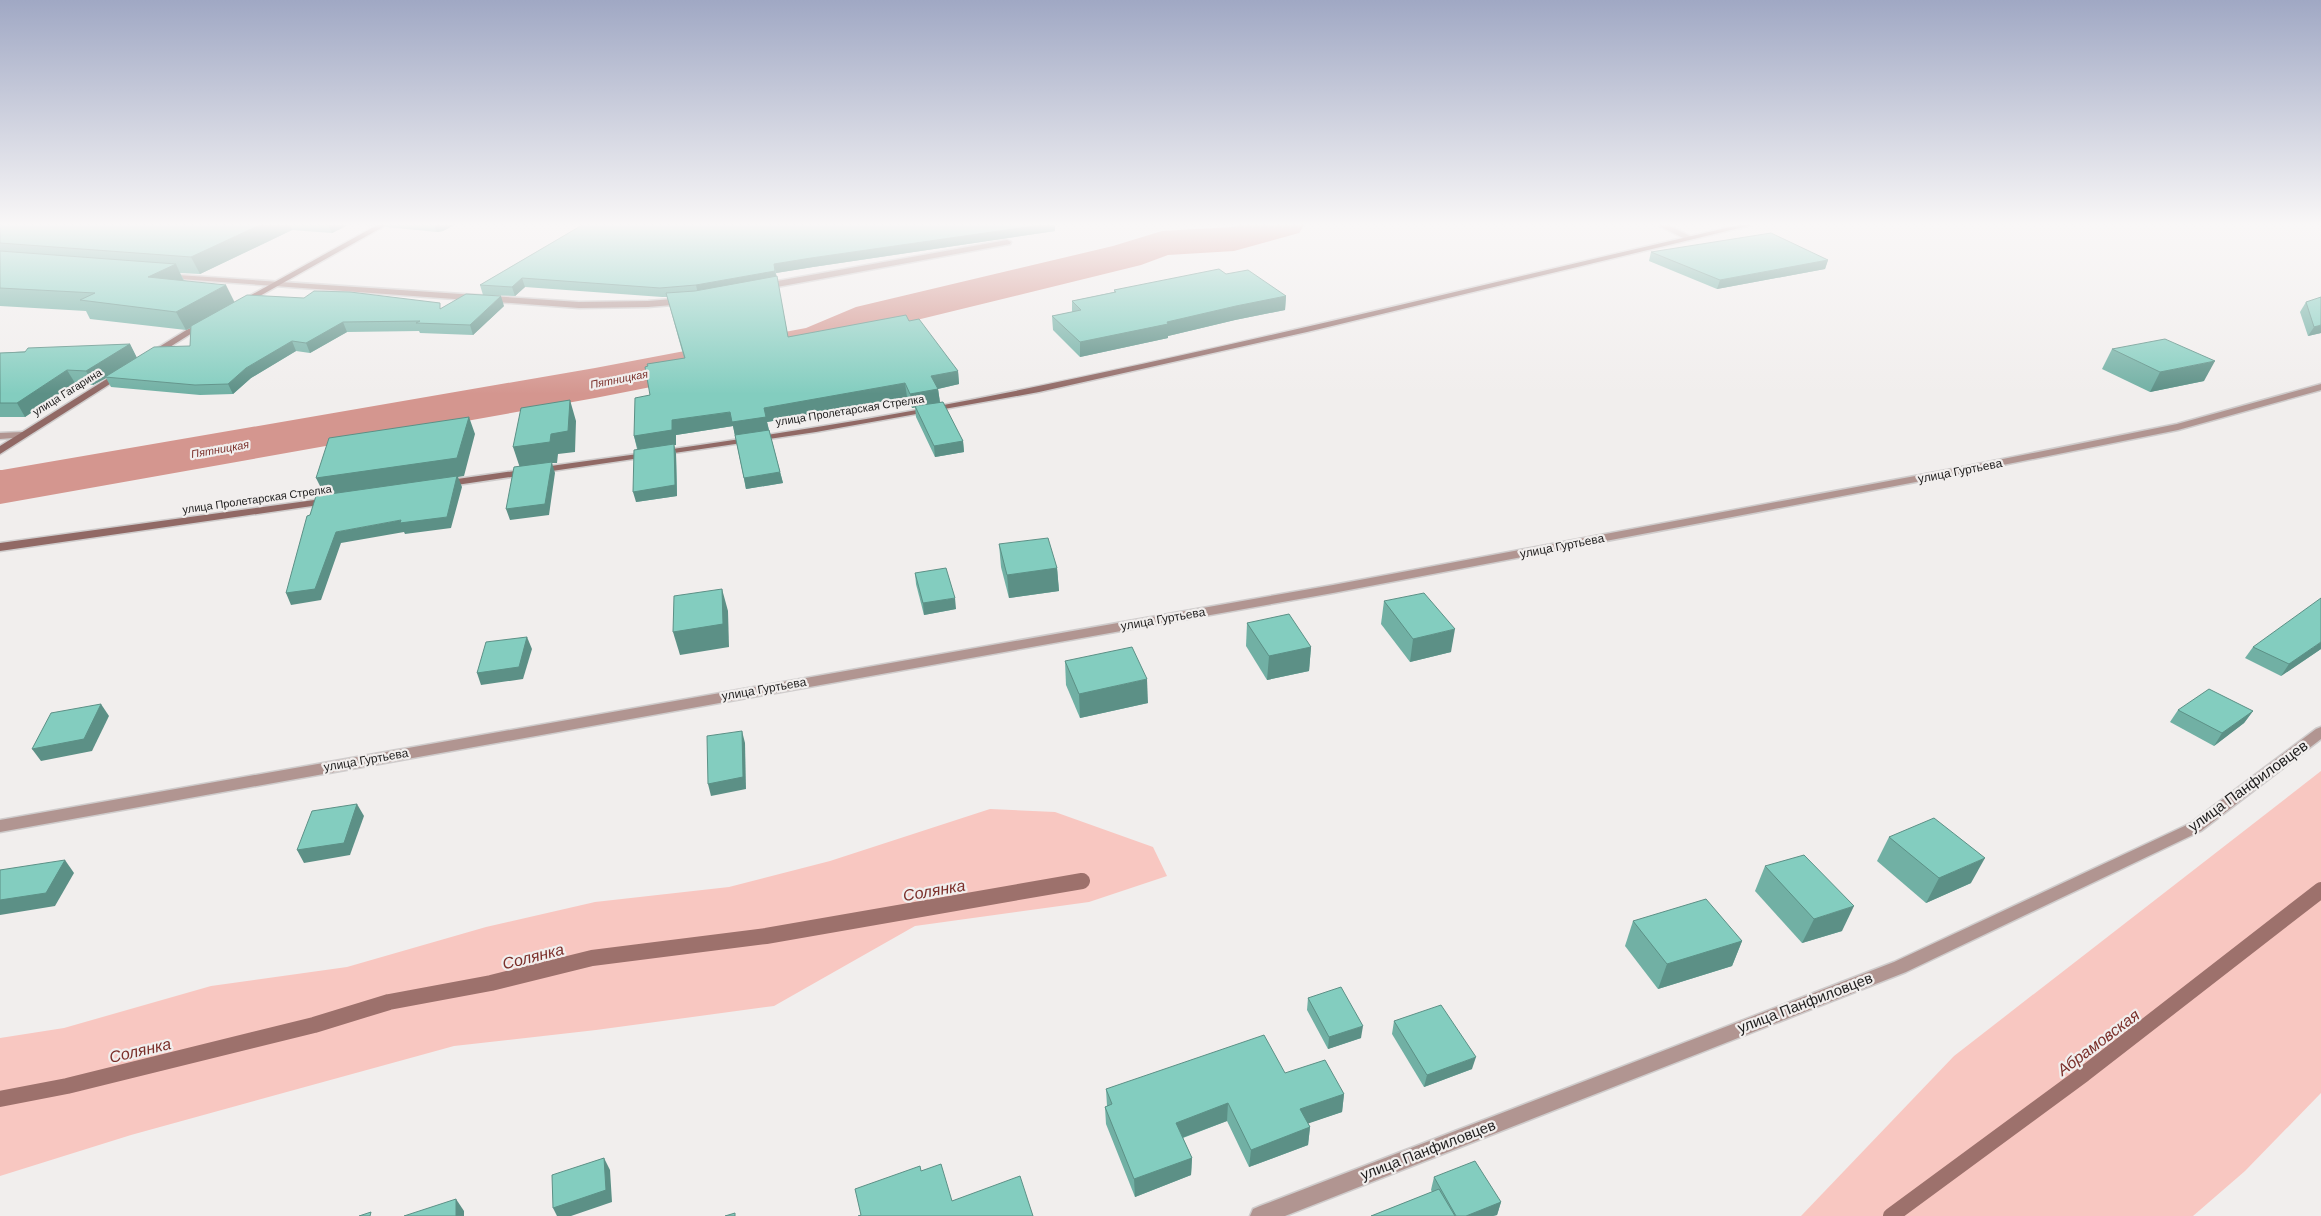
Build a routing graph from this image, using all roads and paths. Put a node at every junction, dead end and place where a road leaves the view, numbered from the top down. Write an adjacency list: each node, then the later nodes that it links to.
1 (226, 281): 5 (street)
2 (280, 281): 5 (street)
3 (794, 281): 6 (street)
4 (1508, 281): 16 (street, улица Пролетарская Стрелка)
5 (274, 284): 7 (street); 8 (street)
6 (754, 288)
7 (698, 299)
8 (232, 307)
9 (216, 317): 10 (street)
10 (144, 359)
11 (128, 369): 13 (street, улица Гагарина)
12 (2321, 387): 20 (street, улица Гуртьева)
13 (22, 435): 14 (street); 15 (street, улица Гагарина)
14 (0, 436)
15 (0, 451)
16 (436, 486)
17 (337, 500): 18 (street, улица Пролетарская Стрелка)
18 (0, 546)
19 (2321, 732): 21 (street, улица Панфиловцев)
20 (0, 826)
21 (1260, 1216)

